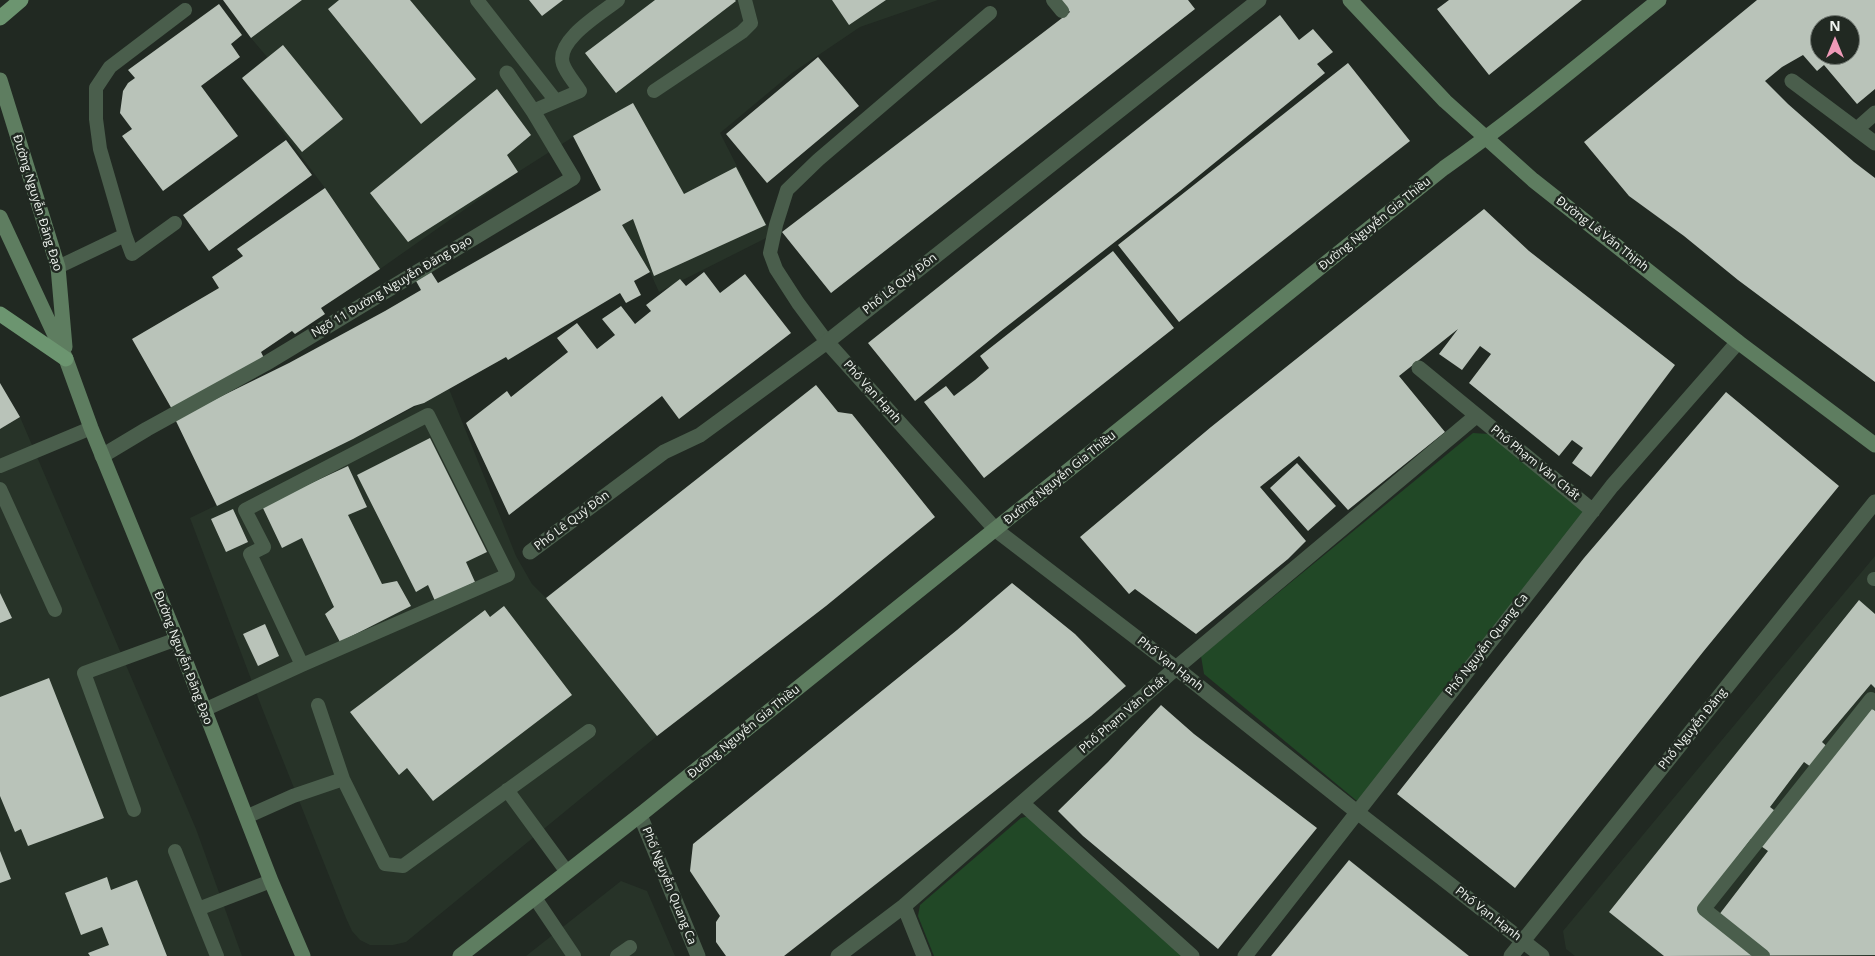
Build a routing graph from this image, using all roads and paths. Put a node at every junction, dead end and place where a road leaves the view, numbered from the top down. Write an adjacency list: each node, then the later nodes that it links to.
1 (21, 0): 12 (main road)
2 (477, 0): 17 (lane)
3 (618, 0): 17 (lane)
4 (745, 0): 16 (lane)
5 (1053, 0): 10 (lane)
6 (1259, 0): 28 (street, Phố Lê Quý Đôn)
7 (1350, 0): 21 (street, Đường Lê Văn Thịnh)
8 (1659, 0): 21 (street, Đường Nguyễn Gia Thiều)
9 (185, 10): 25 (lane)
10 (1062, 11)
11 (990, 13): 28 (lane)
12 (0, 18)
13 (506, 73): 18 (street, Ngõ 11 Đường Nguyễn Đăng Đạo)
14 (0, 80): 26 (street, Đường Nguyễn Đăng Đạo)
15 (1792, 81): 20 (street)
16 (654, 90)
17 (556, 101): 18 (lane)
18 (534, 111): 35 (street, Ngõ 11 Đường Nguyễn Đăng Đạo)
19 (1875, 113): 20 (street)
20 (1856, 129): 22 (street)
21 (1486, 139): 29 (street, Đường Lê Văn Thịnh); 40 (street, Đường Nguyễn Gia Thiều)
22 (1875, 143)
23 (0, 217): 30 (street, Đường Nguyễn Đăng Đạo)
24 (175, 223): 25 (lane)
25 (125, 235): 26 (lane)
26 (58, 268): 30 (street, Đường Nguyễn Đăng Đạo)
27 (0, 314): 30 (main road)
28 (826, 342): 40 (street, Phố Vạn Hạnh); 41 (street, Phố Lê Quý Đôn)
29 (1738, 342): 34 (street, Đường Lê Văn Thịnh); 39 (street, Phố Nguyễn Quang Ca)
30 (66, 359): 33 (street, Đường Nguyễn Đăng Đạo)
31 (1419, 368): 32 (street, Phố Phạm Văn Chất)
32 (1476, 416): 39 (street, Phố Phạm Văn Chất); 45 (street, Phố Phạm Văn Chất)
33 (91, 428): 35 (street, Đường Nguyễn Đăng Đạo); 36 (lane)
34 (1875, 445)
35 (102, 456): 43 (street, Đường Nguyễn Đăng Đạo)
36 (0, 466)
37 (0, 490): 42 (lane)
38 (1875, 502): 63 (street, Phố Nguyễn Đăng)
39 (1593, 511): 54 (street, Phố Nguyễn Quang Ca)
40 (996, 530): 45 (street, Phố Vạn Hạnh); 55 (street, Đường Nguyễn Gia Thiều)
41 (530, 552)
42 (55, 610)
43 (177, 638): 48 (street, Đường Nguyễn Đăng Đạo); 53 (lane)
44 (302, 664): 44 (lane); 48 (lane)
45 (1176, 668): 52 (street, Phố Phạm Văn Chất); 54 (street, Phố Vạn Hạnh)
46 (1875, 703): 77 (lane)
47 (318, 705): 50 (lane)
48 (204, 710): 56 (street, Đường Nguyễn Đăng Đạo)
49 (589, 731): 51 (lane)
50 (343, 779): 51 (lane); 56 (lane)
51 (507, 790): 58 (lane)
52 (1022, 803): 61 (street, Phố Phạm Văn Chất); 73 (street)
53 (134, 810)
54 (1356, 812): 63 (street, Phố Vạn Hạnh); 74 (street, Phố Nguyễn Quang Ca)
55 (640, 816): 58 (street, Đường Nguyễn Gia Thiều); 70 (street, Phố Nguyễn Quang Ca)
56 (246, 817): 59 (street, Đường Nguyễn Đăng Đạo)
57 (175, 851): 62 (lane)
58 (567, 872): 60 (street, Đường Nguyễn Gia Thiều)
59 (271, 881): 62 (lane); 66 (street, Đường Nguyễn Đăng Đạo)
60 (535, 898): 67 (street, Đường Nguyễn Gia Thiều); 68 (lane)
61 (904, 906): 71 (street, Phố Phạm Văn Chất); 72 (street)
62 (198, 910): 65 (lane)
63 (1523, 942): 75 (street, Phố Nguyễn Đăng); 76 (street, Phố Vạn Hạnh)
64 (630, 946): 69 (lane)
65 (217, 956)
66 (303, 956)
67 (460, 956)
68 (574, 956)
69 (617, 956)
70 (698, 956)
71 (838, 956)
72 (924, 956)
73 (1192, 956)
74 (1245, 956)
75 (1511, 956)
76 (1542, 956)
77 (1763, 956)

